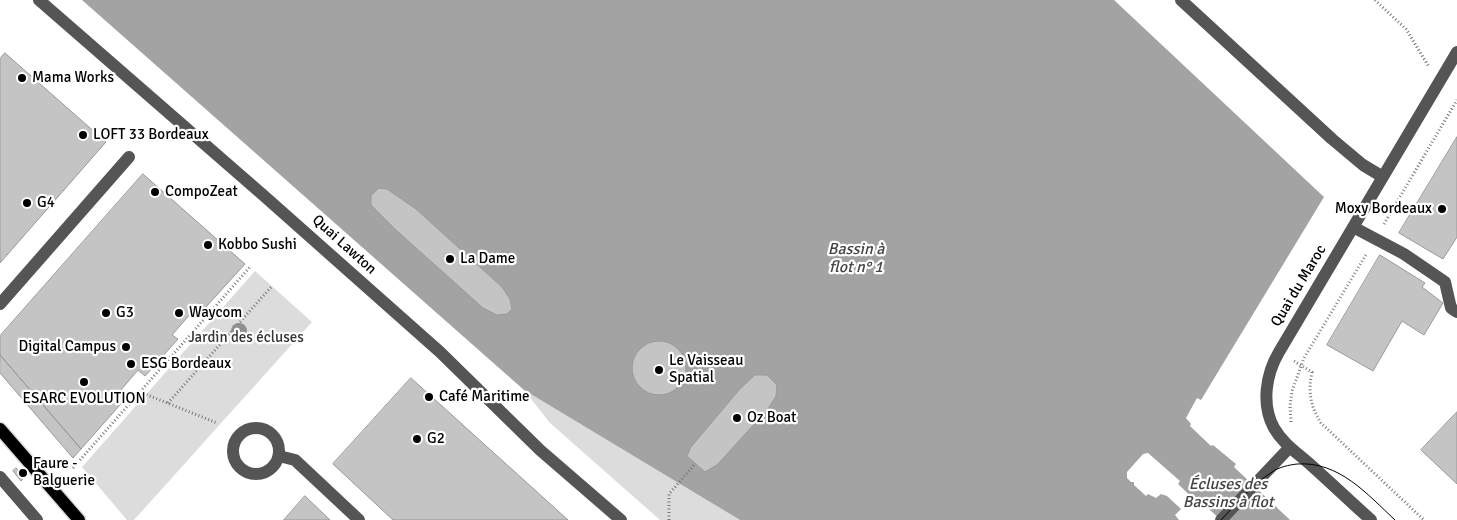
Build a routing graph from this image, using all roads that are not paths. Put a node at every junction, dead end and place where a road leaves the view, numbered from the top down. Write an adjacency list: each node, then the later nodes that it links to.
1 (39, 0): 16 (street, Quai Lawton)
2 (1181, 0): 5 (street)
3 (1457, 52): 5 (street, Quai du Maroc)
4 (130, 157): 7 (street)
5 (1383, 177): 6 (street, Quai du Maroc)
6 (1353, 226): 8 (street); 10 (street, Quai du Maroc)
7 (0, 304)
8 (1457, 312)
9 (0, 429): 14 (main road)
10 (1290, 447): 17 (street); 18 (street, Quai du Maroc)
11 (279, 456): 15 (street)
12 (0, 477): 13 (street)
13 (38, 520)
14 (79, 520)
15 (359, 520)
16 (622, 520)
17 (1221, 520)
18 (1371, 520)

